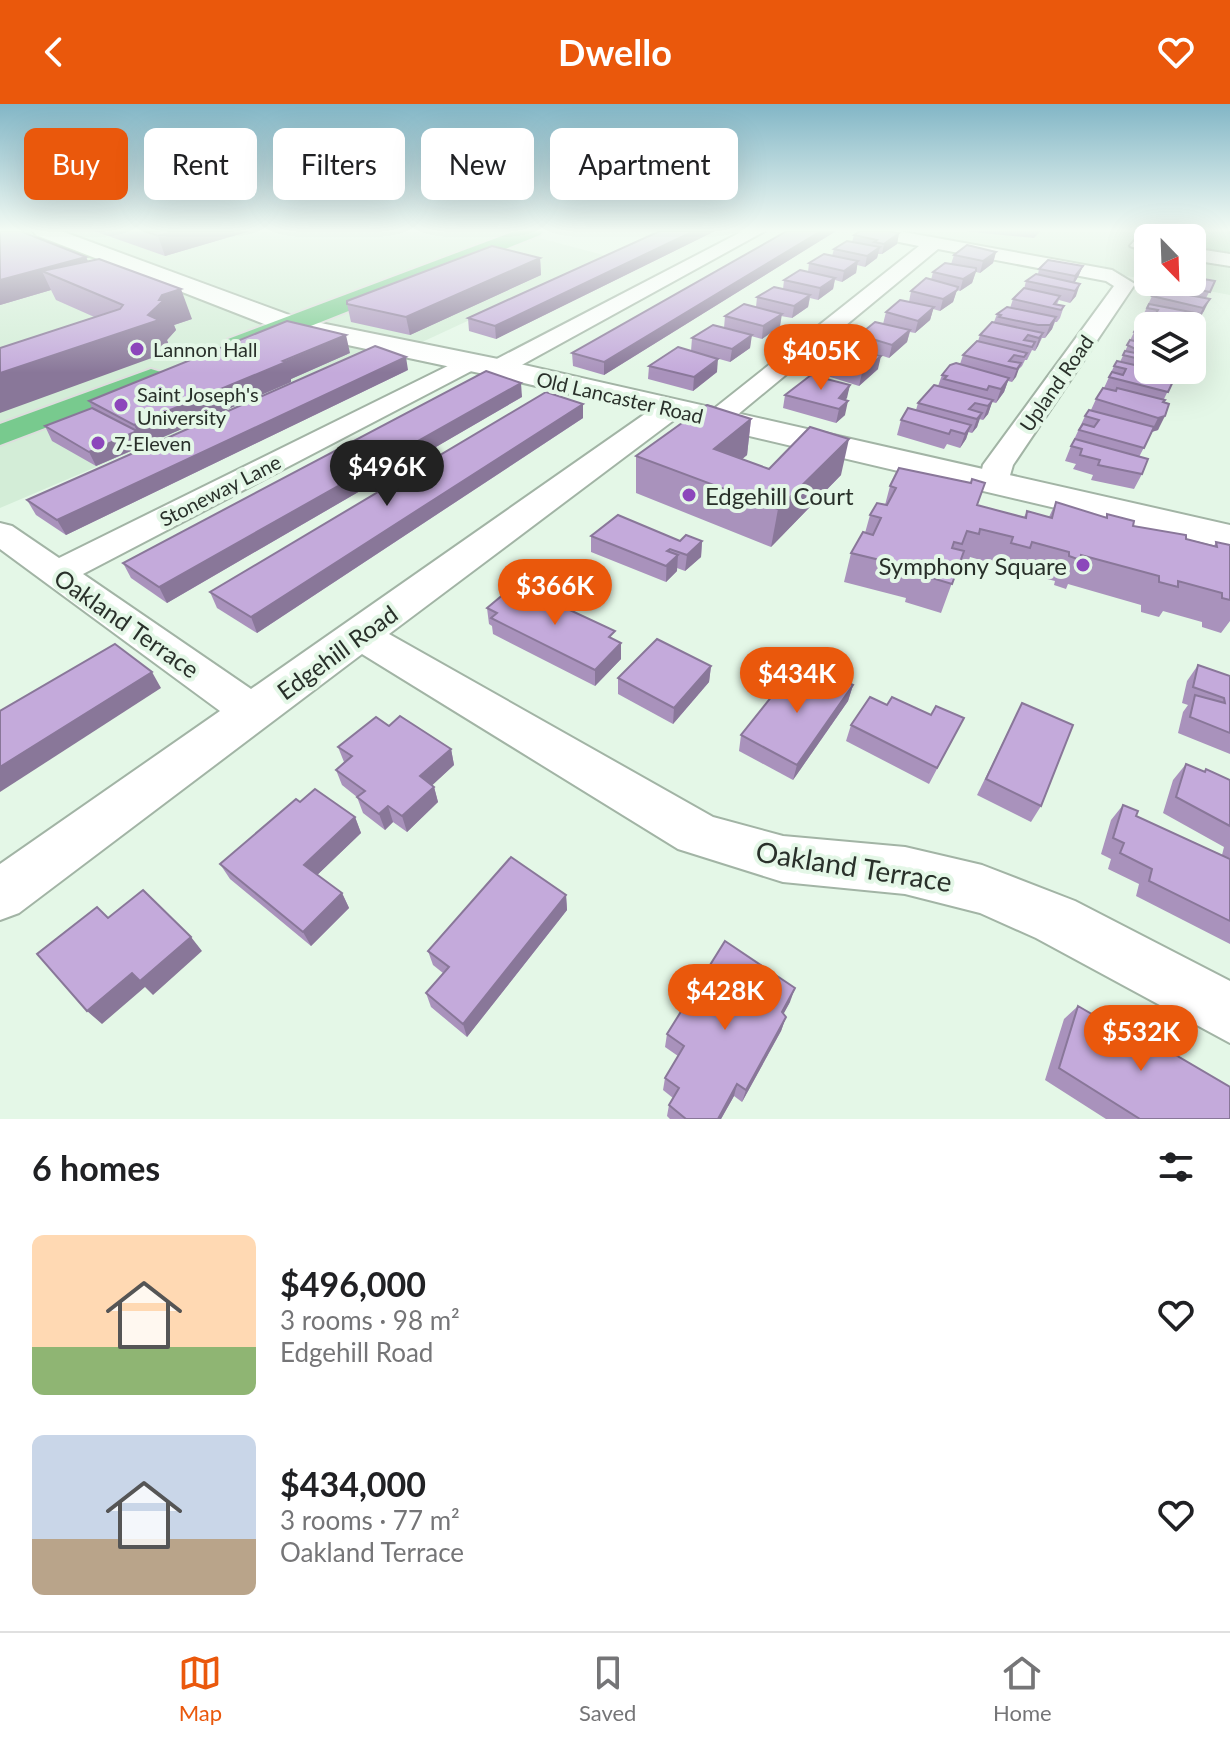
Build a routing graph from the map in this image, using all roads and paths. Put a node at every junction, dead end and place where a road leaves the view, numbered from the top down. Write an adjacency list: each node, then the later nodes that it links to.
1 (168, 278): 6 (main road, Old Lancaster Road)
2 (411, 278): 6 (highway)
3 (660, 278): 8 (street, Stoneway Lane)
4 (890, 278): 11 (street)
5 (1119, 278): 13 (street, Upland Road)
6 (291, 325): 7 (highway); 8 (main road, Old Lancaster Road)
7 (209, 356)
8 (484, 365): 10 (main road, Old Lancaster Road); 16 (street, Stoneway Lane)
9 (181, 366): 12 (highway)
10 (672, 408): 11 (main road, Old Lancaster Road); 17 (street, Edgehill Road)
11 (715, 419): 13 (main road, Old Lancaster Road)
12 (0, 435)
13 (995, 482): 15 (main road, Old Lancaster Road)
14 (0, 533): 16 (street, Oakland Terrace)
15 (1230, 537)
16 (55, 574): 18 (street, Oakland Terrace)
17 (360, 635): 18 (street, Edgehill Road); 20 (street, Oakland Terrace)
18 (254, 713): 19 (street, Edgehill Road)
19 (0, 895)
20 (1230, 1013)

